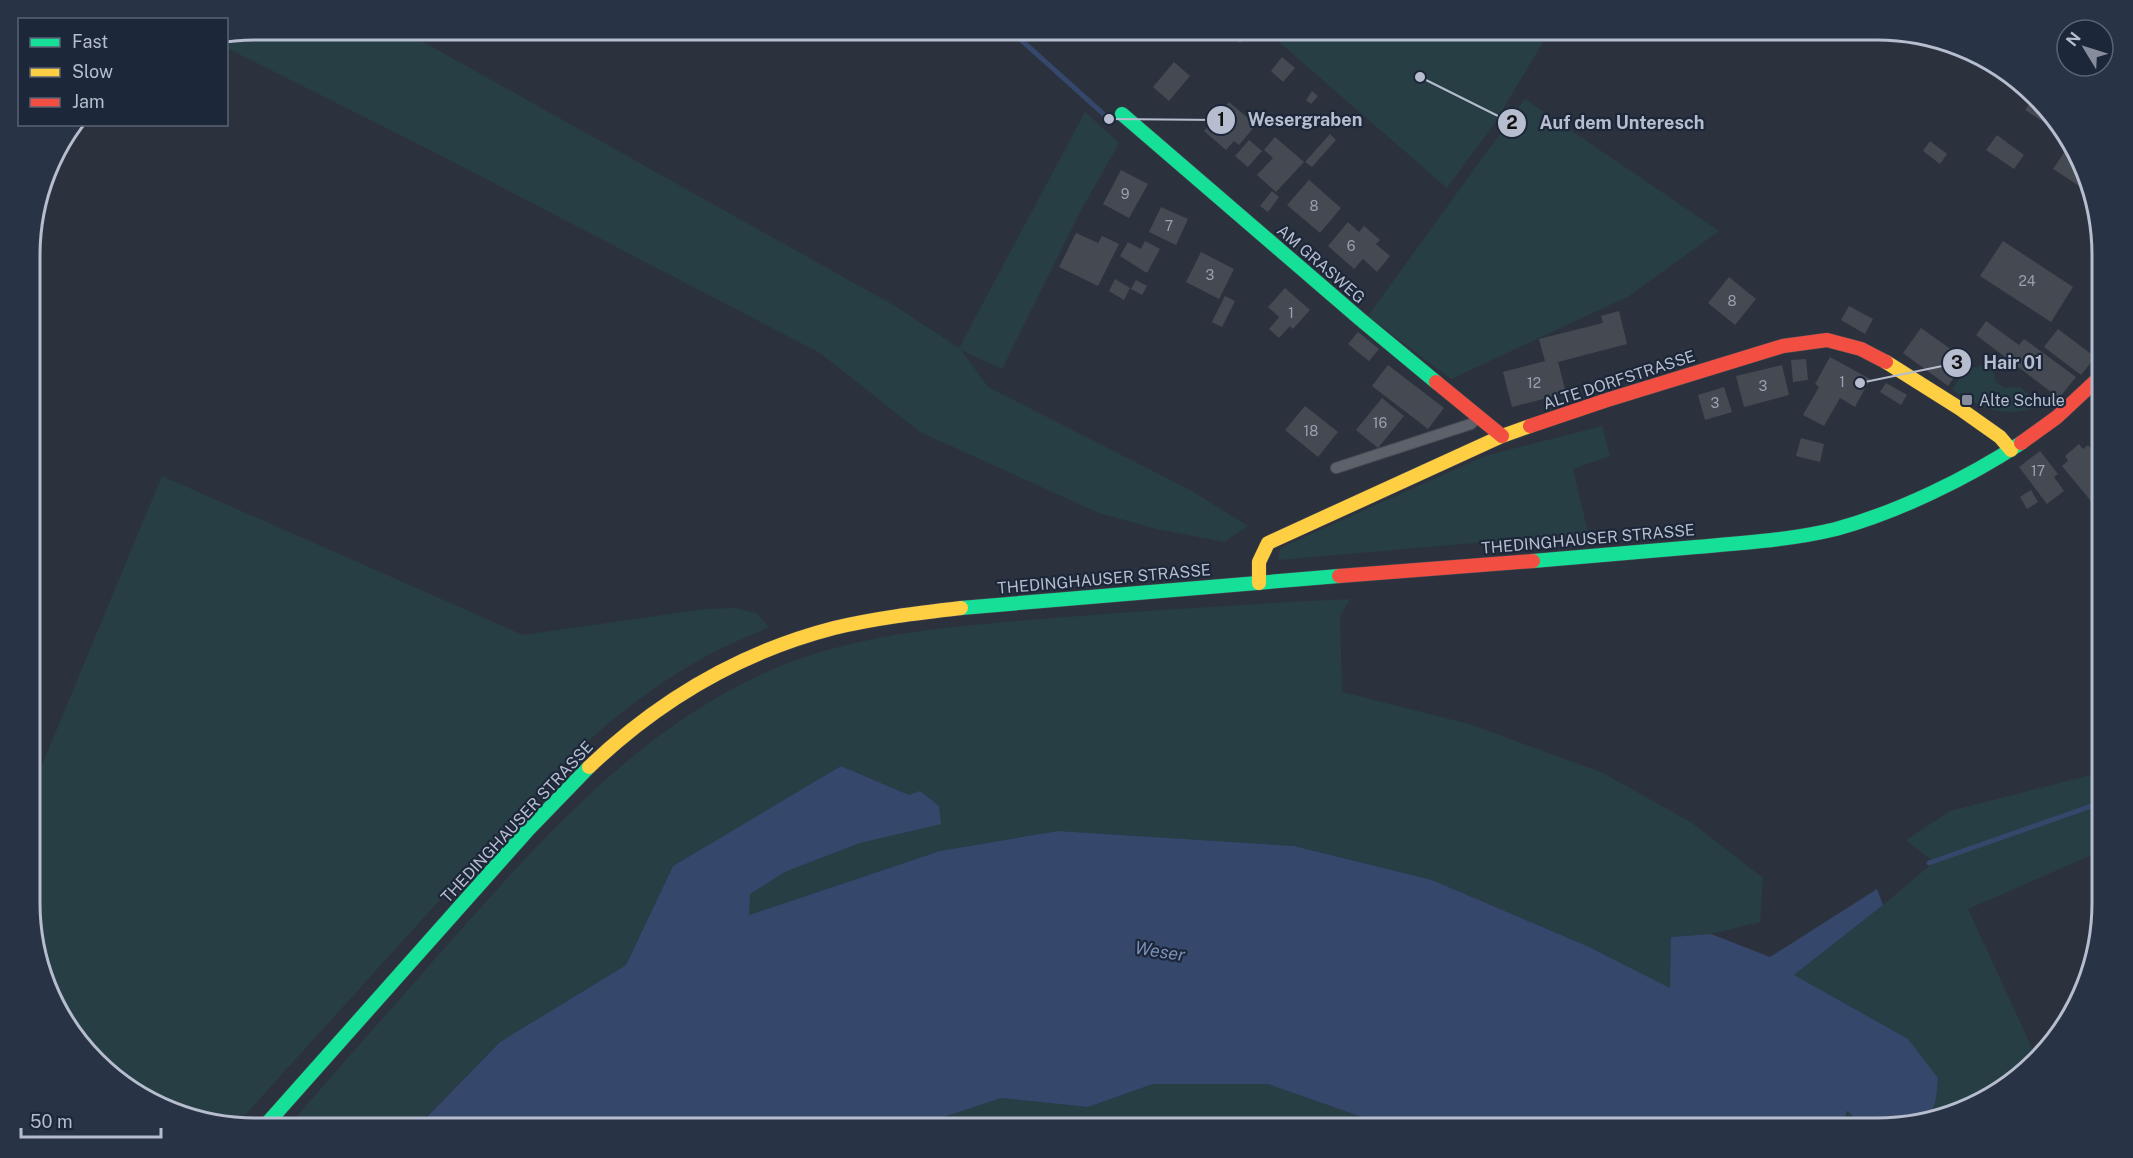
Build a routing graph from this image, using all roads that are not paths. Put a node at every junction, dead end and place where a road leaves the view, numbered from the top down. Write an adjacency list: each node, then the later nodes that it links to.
1 (1122, 114): 3 (main road, AM GRASWEG)
2 (2092, 385): 5 (main road, THEDINGHAUSER STRASSE)
3 (1479, 417): 4 (main road, AM GRASWEG); 6 (lane)
4 (1502, 436): 5 (main road, ALTE DORFSTRASSE); 7 (main road, ALTE DORFSTRASSE)
5 (2011, 450): 7 (main road, THEDINGHAUSER STRASSE)
6 (1336, 468)
7 (1259, 583): 8 (main road, THEDINGHAUSER STRASSE)
8 (272, 1118)

